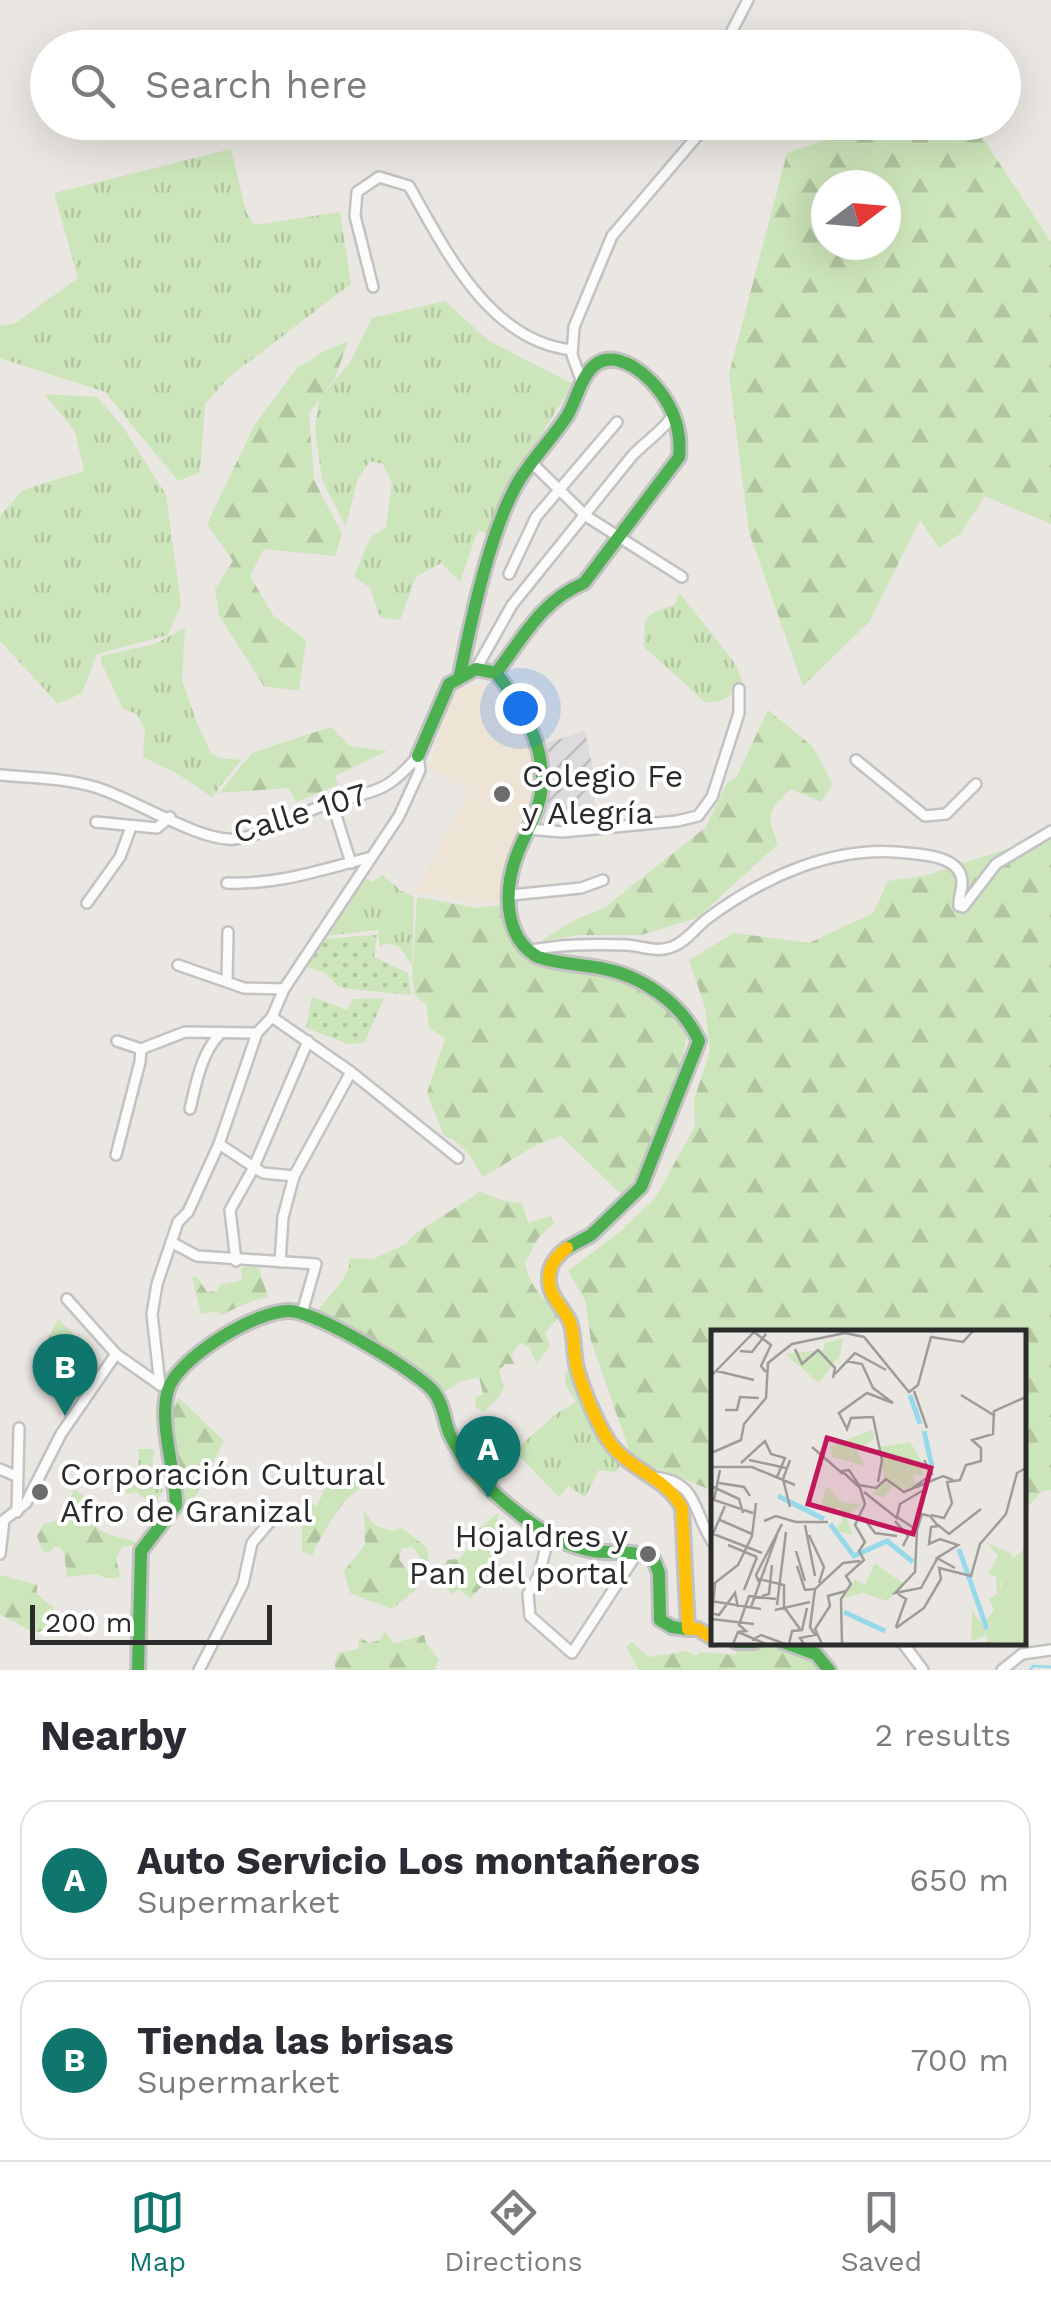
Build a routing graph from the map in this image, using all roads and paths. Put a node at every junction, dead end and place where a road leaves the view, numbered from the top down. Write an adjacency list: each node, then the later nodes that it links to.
1 (748, 0): 2 (street)
2 (732, 30)
3 (694, 140): 5 (street)
4 (373, 287): 5 (street)
5 (572, 350): 6 (street)
6 (583, 385): 7 (street); 9 (street)
7 (674, 414): 11 (street); 12 (street)
8 (617, 422): 10 (street)
9 (532, 463): 10 (street); 17 (street)
10 (558, 492): 11 (street); 13 (street)
11 (586, 516): 12 (street); 15 (street)
12 (620, 539): 14 (street); 16 (street)
13 (509, 574)
14 (682, 577)
15 (476, 669): 16 (street); 17 (street)
16 (496, 673): 27 (street)
17 (460, 675): 19 (street)
18 (739, 690): 27 (street)
19 (418, 756): 23 (street, Calle 107); 29 (street)
20 (856, 760): 22 (street)
21 (0, 775): 24 (street, Calle 107)
22 (976, 784)
23 (332, 803): 24 (street, Calle 107); 30 (street)
24 (170, 818): 26 (street)
25 (96, 822): 26 (street)
26 (131, 827): 34 (street)
27 (528, 829): 33 (street)
28 (1051, 831): 36 (street)
29 (368, 858): 30 (street); 39 (street)
30 (351, 863): 32 (street)
31 (603, 880): 33 (street)
32 (228, 882)
33 (511, 895): 36 (street)
34 (86, 903)
35 (228, 932): 38 (street)
36 (527, 951): 63 (street)
37 (178, 965): 38 (street)
38 (227, 981): 39 (street)
39 (284, 988): 40 (street)
40 (272, 1016): 41 (street); 43 (street)
41 (258, 1033): 42 (street); 48 (street)
42 (218, 1035): 45 (street); 47 (street)
43 (308, 1040): 46 (street); 51 (street)
44 (117, 1042): 45 (street)
45 (140, 1049): 49 (street)
46 (351, 1072): 50 (street); 52 (street)
47 (190, 1109)
48 (219, 1144): 51 (street); 53 (street)
49 (116, 1156)
50 (458, 1158)
51 (253, 1169): 52 (street); 54 (street)
52 (294, 1176): 55 (street)
53 (171, 1242): 54 (street); 59 (street)
54 (236, 1261): 55 (street)
55 (280, 1262): 57 (street)
56 (67, 1299): 58 (street)
57 (302, 1313): 59 (street); 66 (street)
58 (116, 1354): 59 (street); 64 (street)
59 (164, 1386): 75 (street)
60 (19, 1428): 62 (street)
61 (0, 1470): 62 (street)
62 (16, 1476): 64 (street)
63 (652, 1476): 67 (street); 70 (street)
64 (17, 1512): 68 (street)
65 (278, 1512): 76 (street)
66 (539, 1528): 69 (street); 69 (street)
67 (711, 1538)
68 (0, 1554)
69 (636, 1555): 70 (street)
70 (688, 1630): 71 (street)
71 (711, 1637)
72 (792, 1645): 77 (street)
73 (904, 1645): 78 (street)
74 (1051, 1650): 79 (street)
75 (138, 1670)
76 (199, 1670)
77 (829, 1670)
78 (923, 1670)
79 (1002, 1670)

